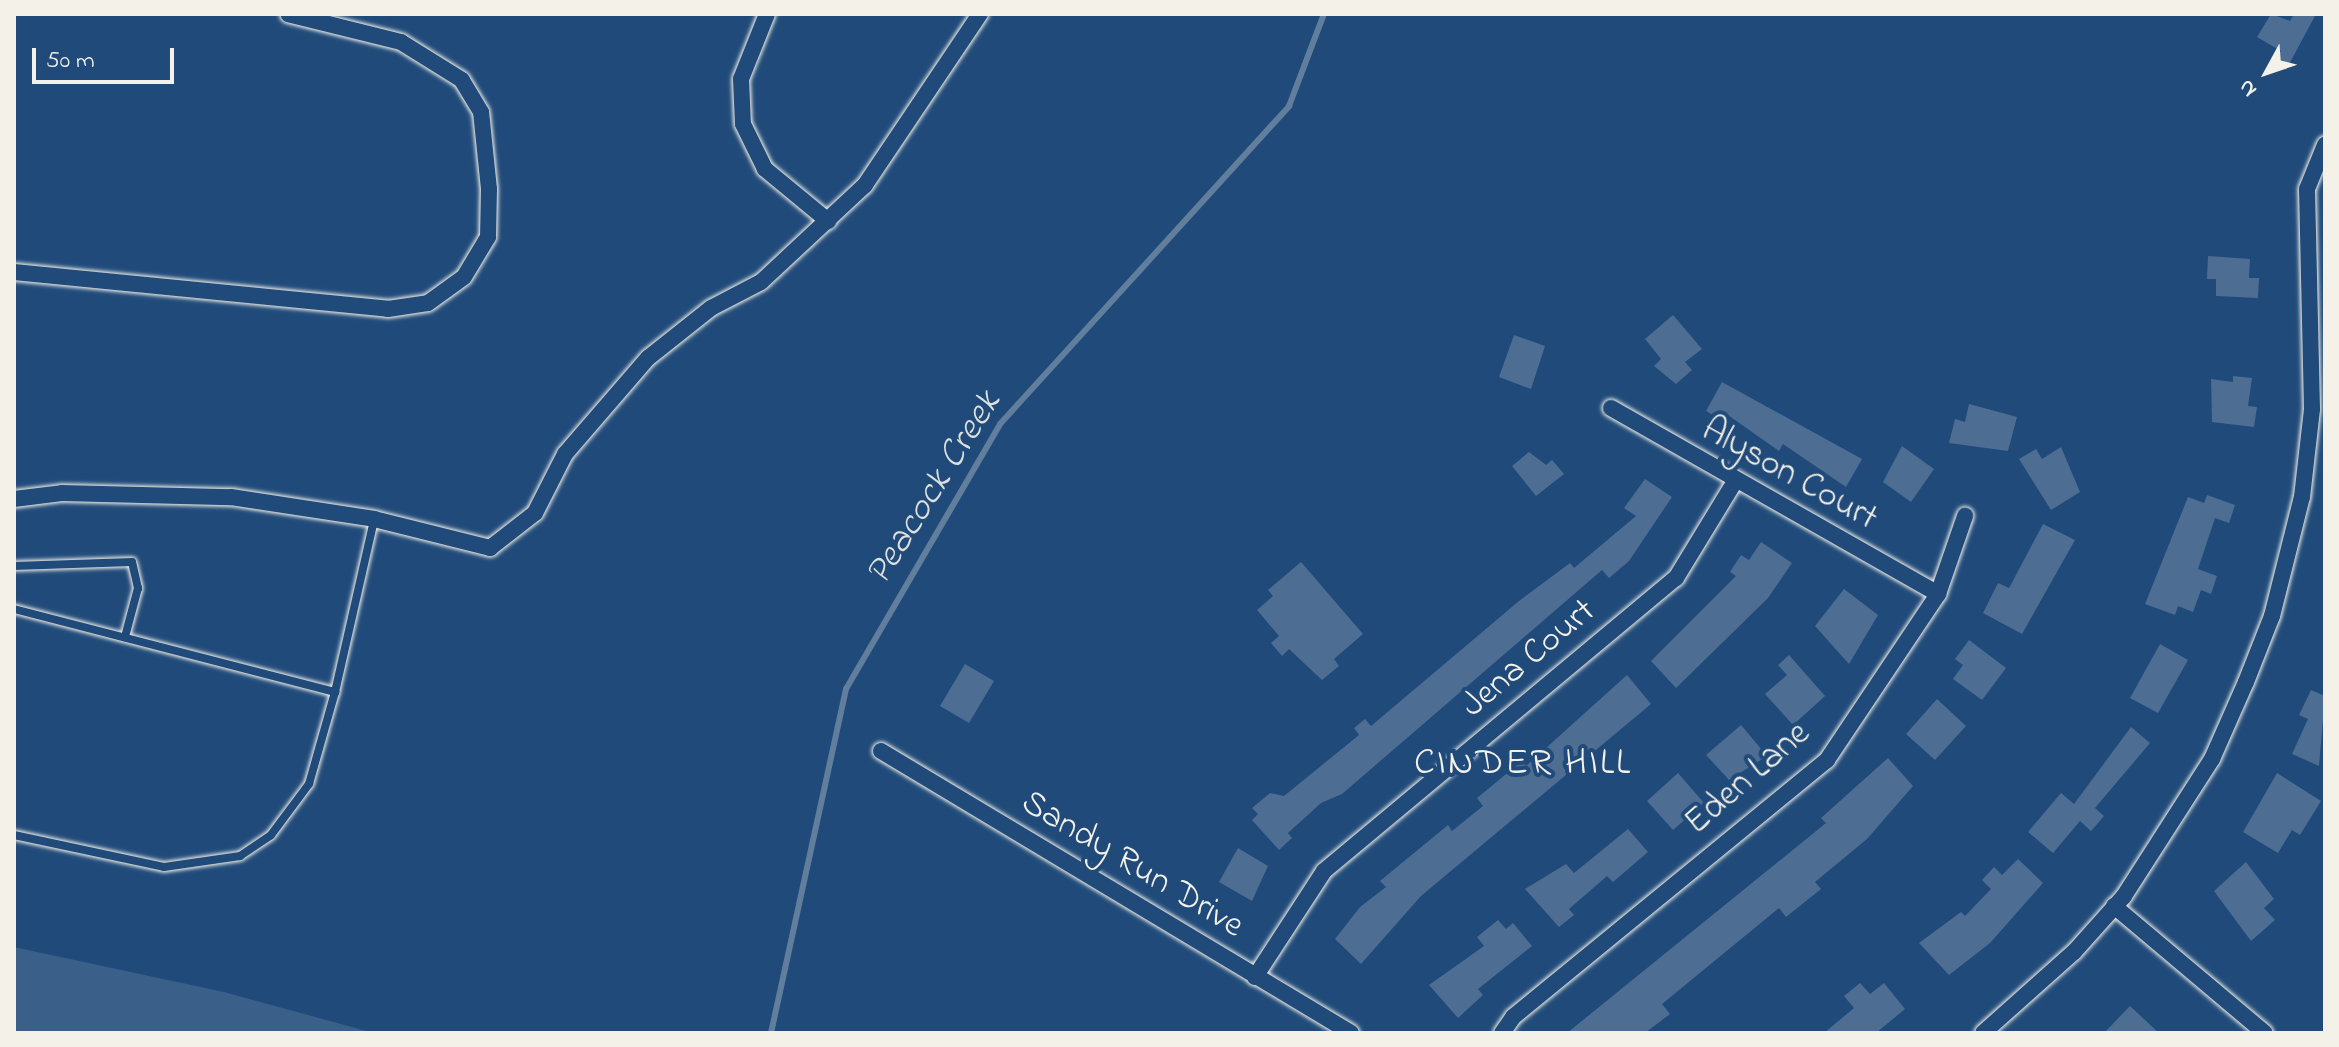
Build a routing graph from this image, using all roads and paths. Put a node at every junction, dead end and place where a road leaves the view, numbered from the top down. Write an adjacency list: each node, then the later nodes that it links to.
1 (288, 14): 6 (street)
2 (767, 14): 5 (street)
3 (980, 14): 5 (street)
4 (2325, 145): 8 (street)
5 (828, 221): 13 (street)
6 (14, 272)
7 (1611, 408): 10 (street, Alyson Court)
8 (2308, 452): 9 (street); 21 (street)
9 (2325, 456)
10 (1734, 483): 15 (street, Alyson Court); 22 (street, Jena Court)
11 (14, 499): 13 (street)
12 (1965, 516): 15 (street, Eden Lane)
13 (374, 519): 18 (lane)
14 (14, 566): 17 (lane)
15 (1938, 594): 25 (street, Eden Lane)
16 (14, 609): 17 (lane)
17 (125, 637): 18 (lane)
18 (335, 692): 20 (lane)
19 (881, 751): 22 (street, Sandy Run Drive)
20 (14, 835)
21 (2114, 906): 26 (street); 27 (street)
22 (1255, 977): 23 (street, Sandy Run Drive)
23 (1329, 1028): 24 (street, Sandy Run Drive)
24 (1351, 1033)
25 (1502, 1033)
26 (1983, 1033)
27 (2265, 1033)

